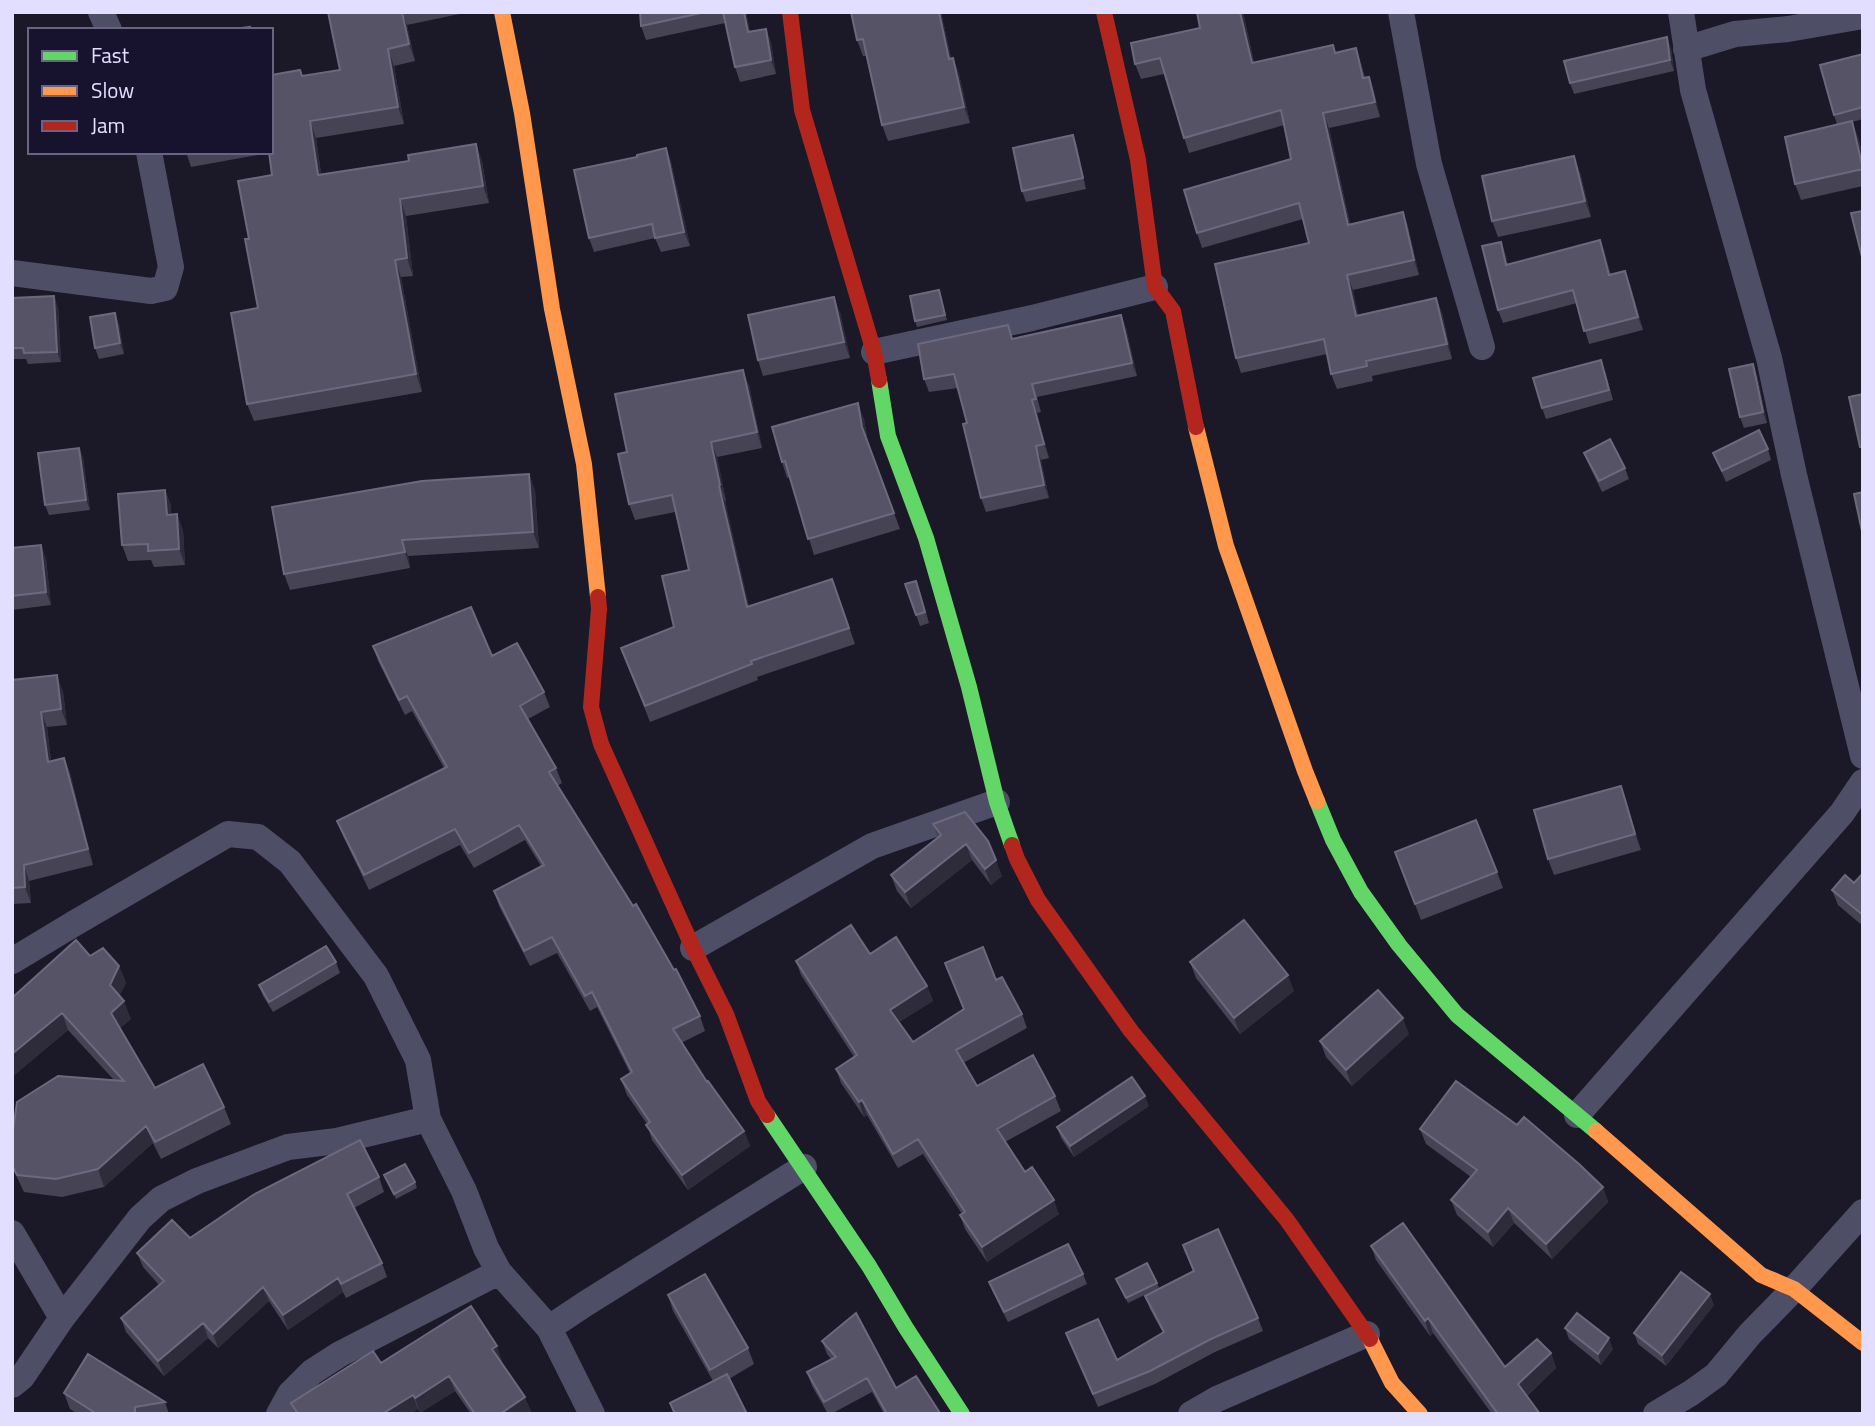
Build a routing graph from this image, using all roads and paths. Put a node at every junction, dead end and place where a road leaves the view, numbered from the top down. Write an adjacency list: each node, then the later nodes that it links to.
1 (101, 12): 8 (street)
2 (502, 12): 18 (street)
3 (790, 12): 14 (street)
4 (1104, 12): 12 (street)
5 (1401, 12): 13 (street)
6 (1681, 12): 9 (street)
7 (1863, 16): 9 (street)
8 (108, 28)
9 (1686, 49): 15 (street)
10 (149, 154): 11 (street)
11 (12, 274)
12 (1155, 287): 14 (street); 20 (street)
13 (1482, 347)
14 (874, 352): 17 (street)
15 (1863, 756)
16 (1863, 782): 20 (street)
17 (997, 802): 18 (street); 29 (street)
18 (693, 948): 22 (street)
19 (12, 961): 21 (street)
20 (1577, 1115): 26 (street)
21 (428, 1119): 25 (street); 27 (street)
22 (804, 1167): 28 (street); 34 (street)
23 (1863, 1212): 26 (street)
24 (12, 1234): 27 (street)
25 (499, 1272): 28 (street); 32 (street)
26 (1794, 1289): 30 (street); 37 (street)
27 (62, 1318): 31 (street)
28 (549, 1328): 33 (street)
29 (1367, 1334): 35 (street); 36 (street)
30 (1863, 1343)
31 (12, 1385)
32 (279, 1414)
33 (592, 1414)
34 (962, 1414)
35 (1191, 1414)
36 (1420, 1414)
37 (1656, 1414)

